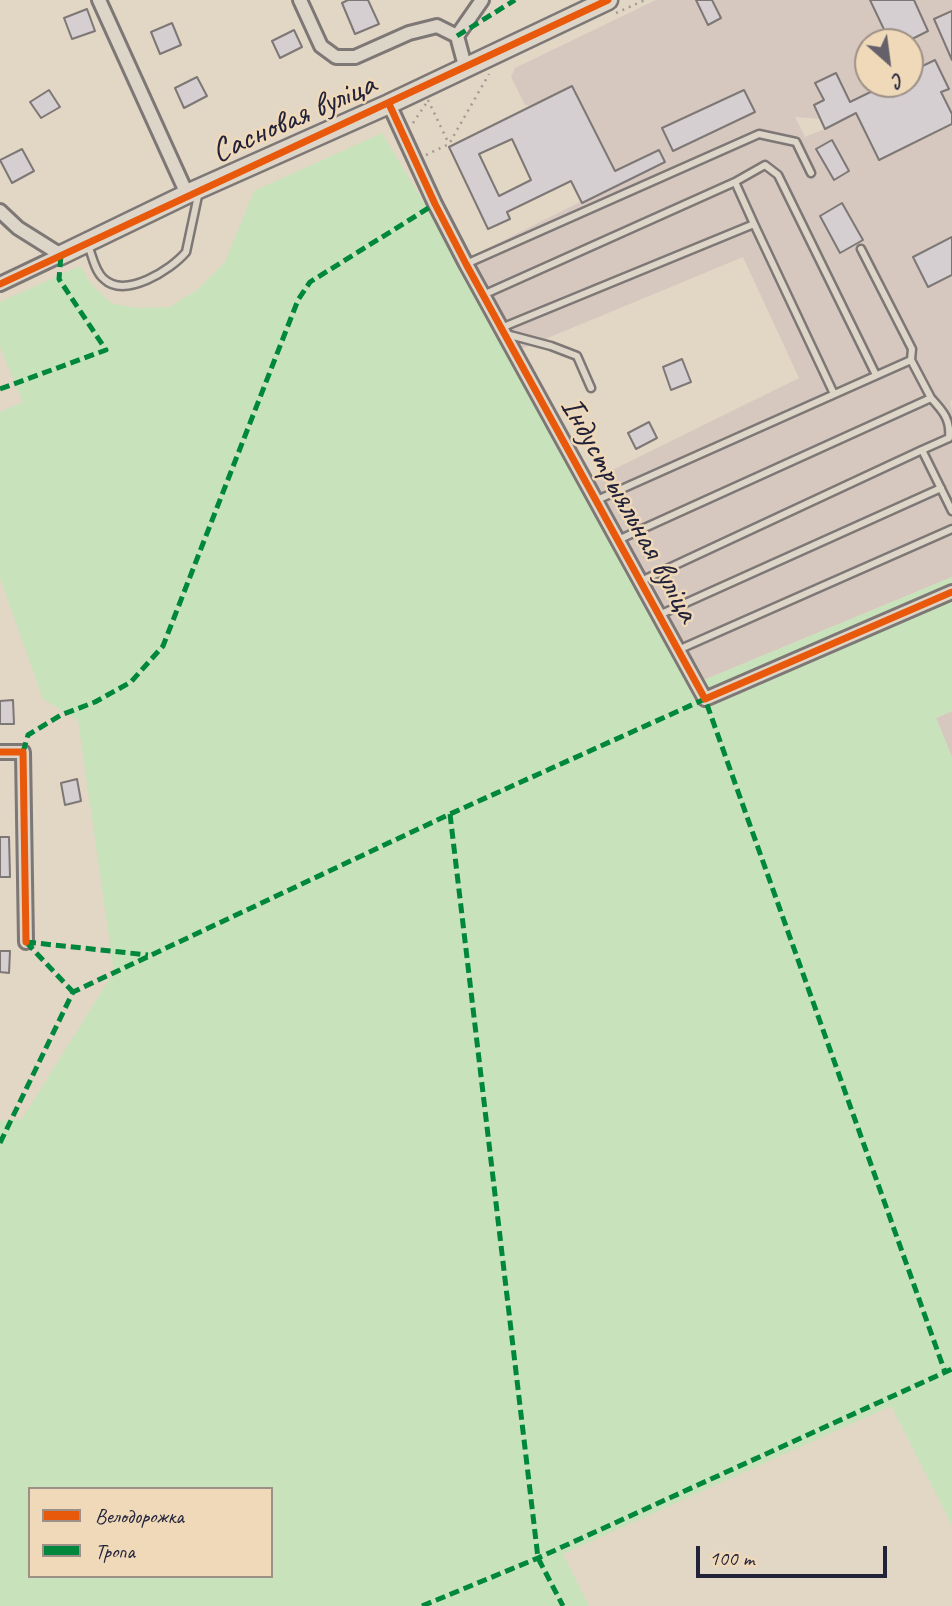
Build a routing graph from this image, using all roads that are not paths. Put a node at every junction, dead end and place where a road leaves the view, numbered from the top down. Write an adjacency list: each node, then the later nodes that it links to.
1 (99, 0): 10 (street)
2 (300, 0): 5 (street)
3 (482, 0): 5 (street)
4 (608, 0): 6 (street, Сасновая вуліца)
5 (457, 36): 6 (street)
6 (465, 66): 7 (street, Сасновая вуліца)
7 (389, 104): 10 (street, Сасновая вуліца); 16 (street, Індустрыяльная вуліца)
8 (811, 173): 16 (lane)
9 (735, 182): 12 (lane); 18 (lane); 21 (lane)
10 (194, 192): 13 (street, Сасновая вуліца); 13 (lane)
11 (0, 211): 15 (street)
12 (754, 224): 19 (lane); 23 (lane)
13 (87, 243): 15 (street, Сасновая вуліца)
14 (861, 249): 20 (lane)
15 (61, 255): 17 (street, Сасновая вуліца)
16 (466, 264): 18 (street, Індустрыяльная вуліца)
17 (0, 284)
18 (483, 295): 19 (street, Індустрыяльная вуліца)
19 (503, 330): 22 (lane); 27 (street, Індустрыяльная вуліца)
20 (912, 359): 21 (lane); 24 (lane)
21 (876, 375): 23 (lane)
22 (591, 388)
23 (834, 394): 27 (lane)
24 (931, 398): 25 (lane); 30 (lane)
25 (922, 450): 26 (lane); 31 (lane)
26 (941, 488): 28 (lane); 33 (lane)
27 (597, 500): 30 (street, Індустрыяльная вуліца)
28 (952, 511)
29 (952, 529): 34 (lane)
30 (618, 540): 31 (street, Індустрыяльная вуліца)
31 (641, 581): 33 (street, Індустрыяльная вуліца)
32 (952, 592): 34 (street, Індустрыяльная вуліца)
33 (659, 615): 34 (street, Індустрыяльная вуліца)
34 (678, 650)
35 (0, 752): 36 (street)
36 (26, 942)

